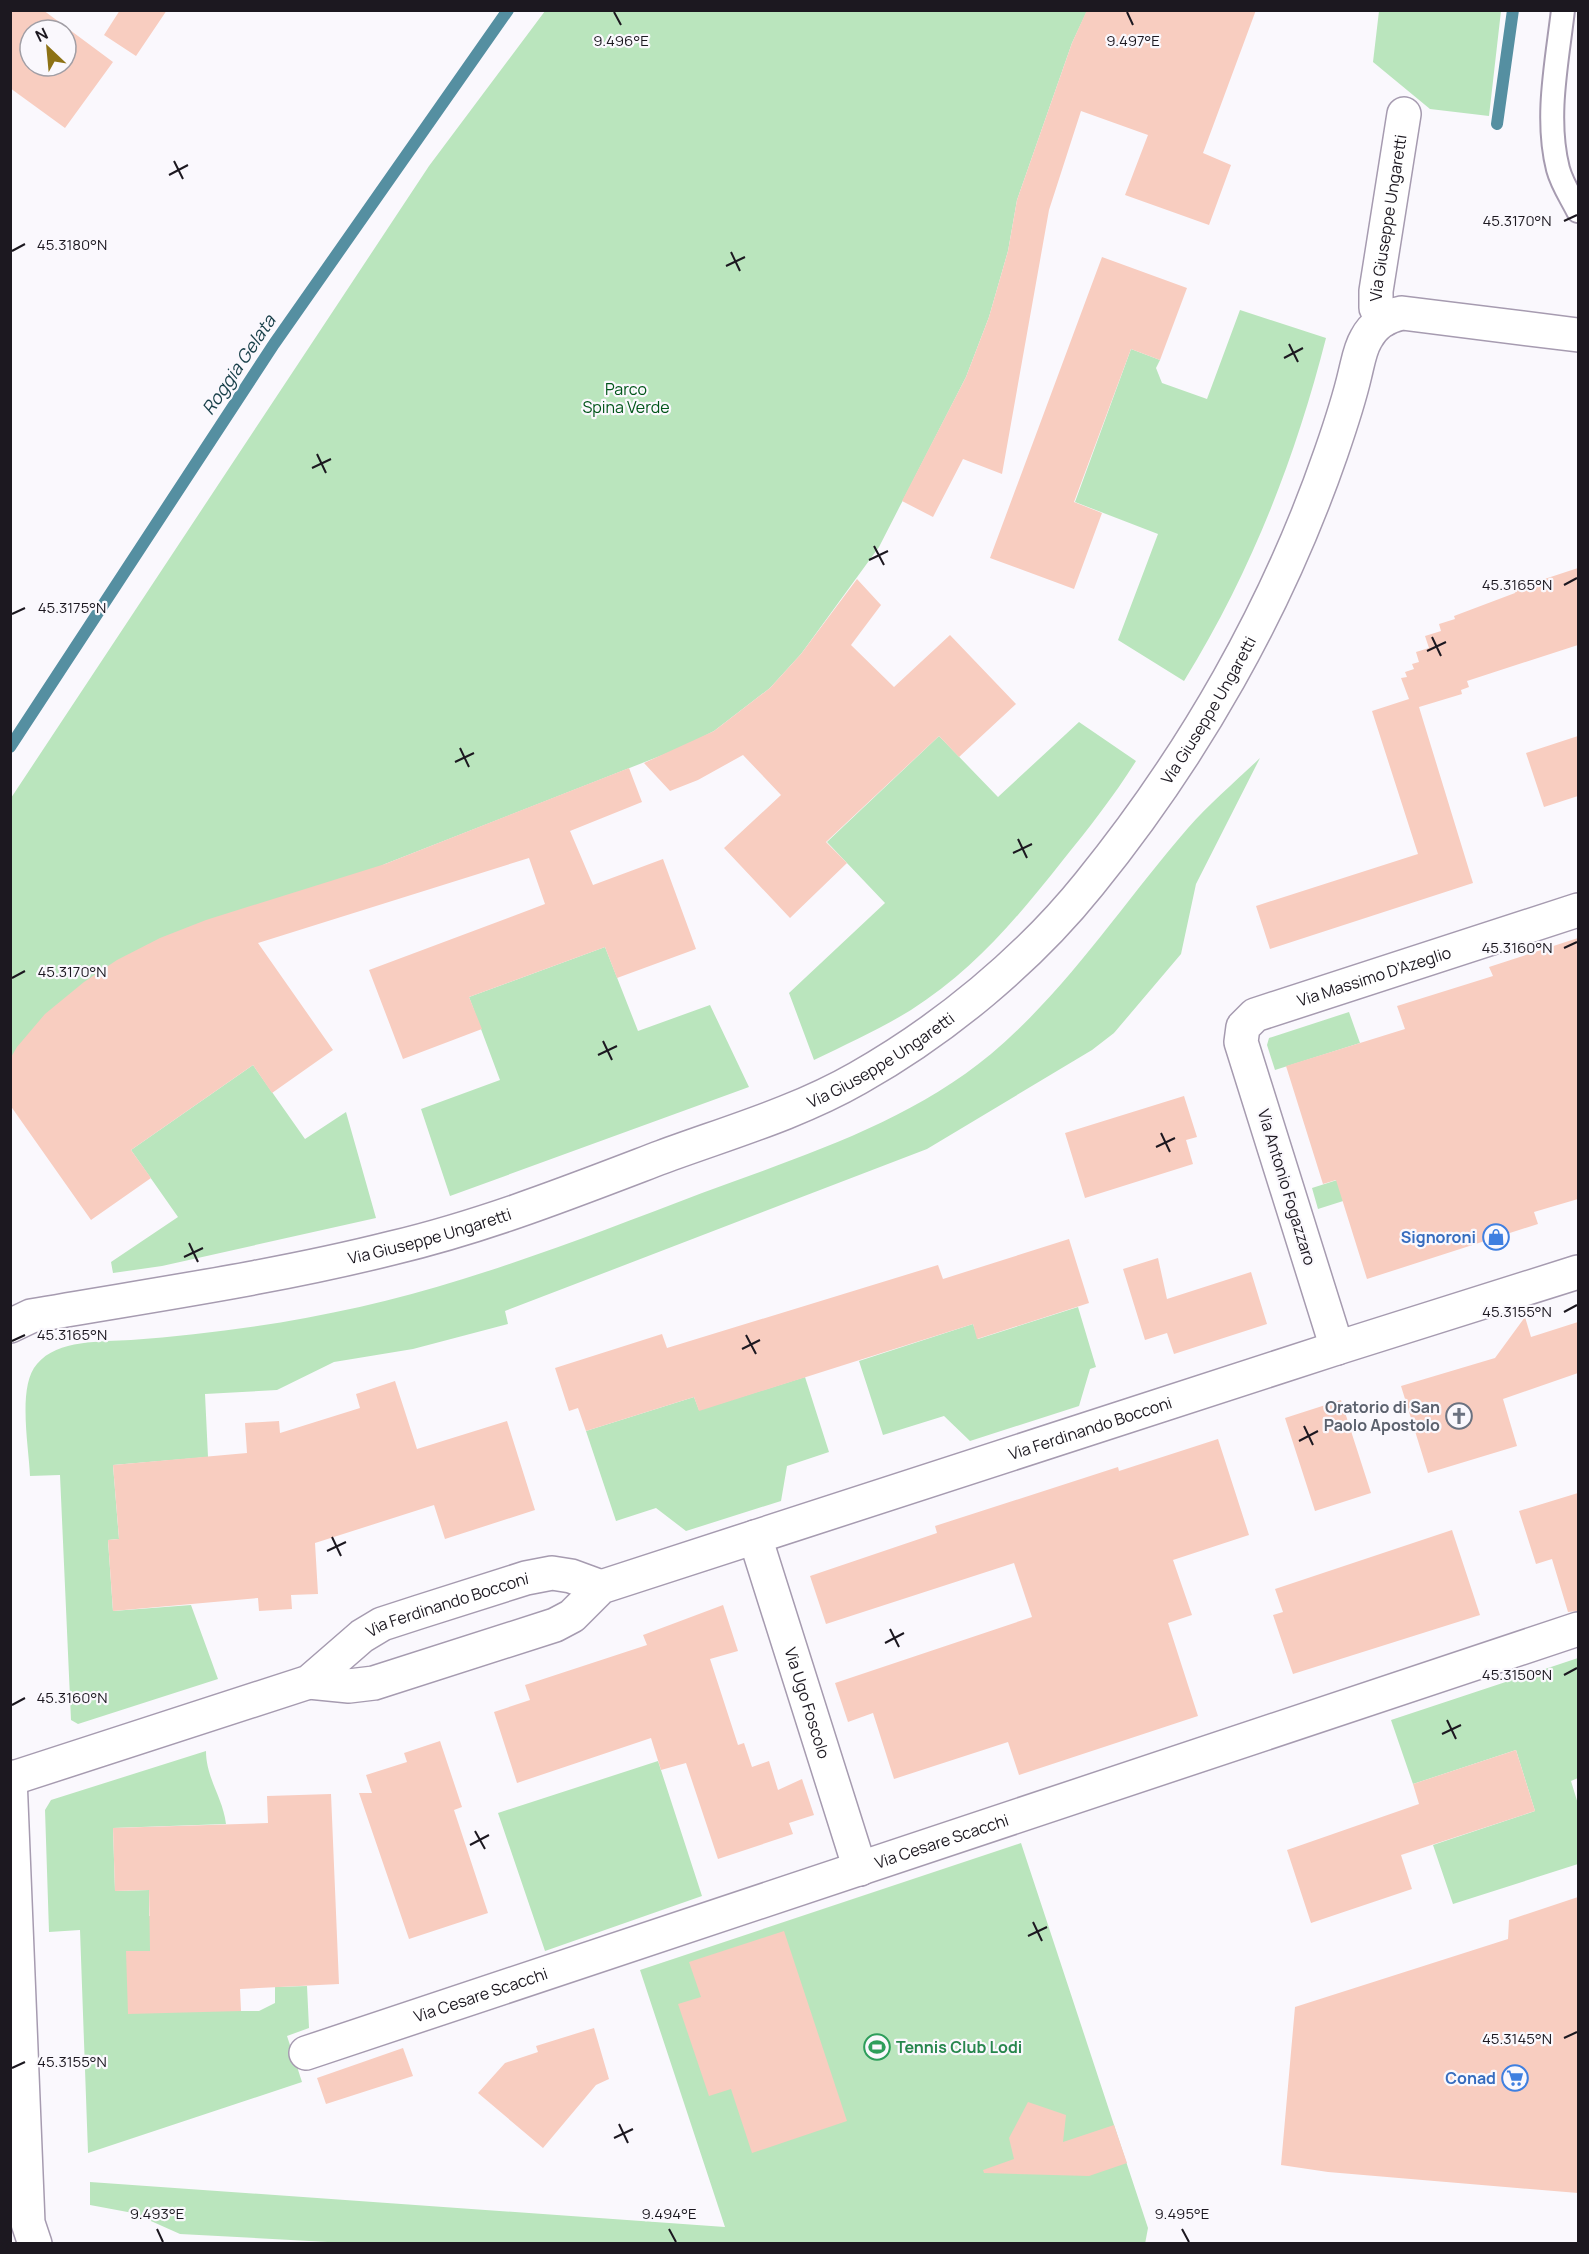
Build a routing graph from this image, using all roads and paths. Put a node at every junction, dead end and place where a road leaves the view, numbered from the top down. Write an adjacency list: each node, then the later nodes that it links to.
1 (1563, 10): 3 (lane)
2 (1404, 114): 4 (street, Via Giuseppe Ungaretti)
3 (1578, 211)
4 (1383, 320): 5 (street, Via Giuseppe Ungaretti); 9 (street, Via Giuseppe Ungaretti)
5 (1578, 335)
6 (1578, 910): 7 (street, Via Massimo D’Azeglio)
7 (1243, 1027): 10 (street, Via Antonio Fogazzaro)
8 (1578, 1272): 10 (street, Via Ferdinando Bocconi)
9 (10, 1326)
10 (1337, 1348): 11 (street, Via Ferdinando Bocconi)
11 (754, 1537): 12 (street, Via Ferdinando Bocconi); 16 (street, Via Ugo Foscolo)
12 (602, 1587): 14 (street, Via Ferdinando Bocconi); 14 (street, Via Ferdinando Bocconi)
13 (1578, 1629): 16 (street, Via Cesare Scacchi)
14 (309, 1682): 15 (street, Via Ferdinando Bocconi)
15 (11, 1778): 18 (street)
16 (860, 1869): 17 (street, Via Cesare Scacchi)
17 (306, 2054)
18 (35, 2243)

